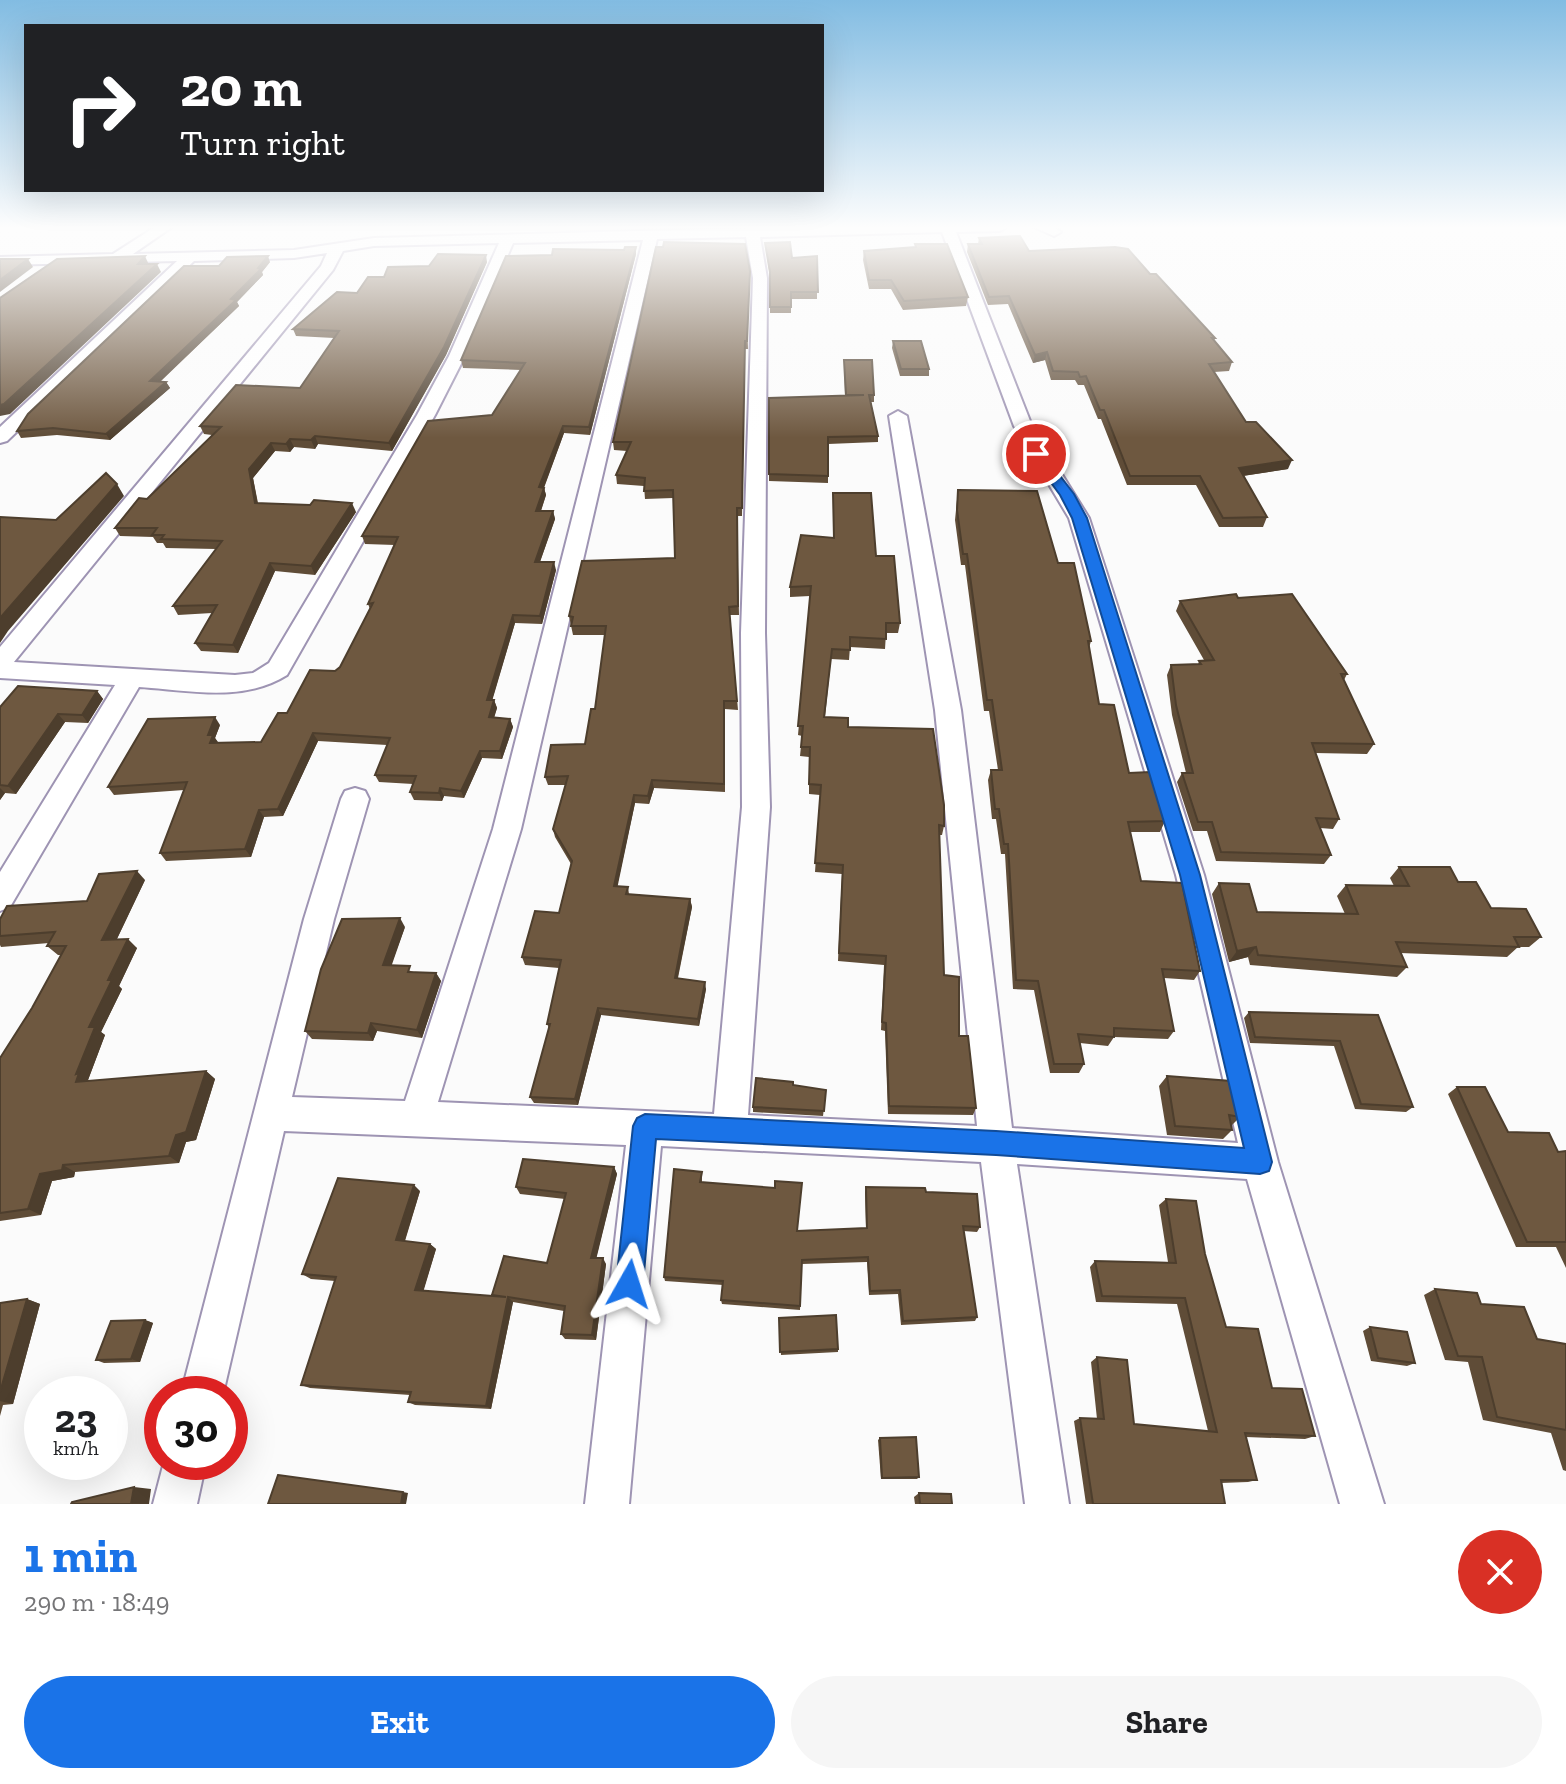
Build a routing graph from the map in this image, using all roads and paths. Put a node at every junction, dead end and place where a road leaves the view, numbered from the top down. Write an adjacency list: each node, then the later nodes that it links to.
1 (148, 297): 8 (street)
2 (303, 297): 9 (street)
3 (483, 297): 11 (street)
4 (636, 297): 15 (street)
5 (760, 297): 17 (street)
6 (974, 297): 19 (street)
7 (898, 416): 18 (street)
8 (0, 437)
9 (0, 663)
10 (0, 670): 11 (street)
11 (131, 679): 13 (street)
12 (355, 799): 14 (street)
13 (0, 898)
14 (271, 1113): 15 (street); 20 (street)
15 (416, 1119): 16 (street)
16 (645, 1126): 17 (street); 23 (street)
17 (730, 1129): 18 (street)
18 (996, 1143): 19 (street); 24 (street)
19 (1260, 1162): 25 (street)
20 (206, 1376)
21 (181, 1480): 22 (street)
22 (175, 1504)
23 (607, 1504)
24 (1047, 1504)
25 (1362, 1504)

